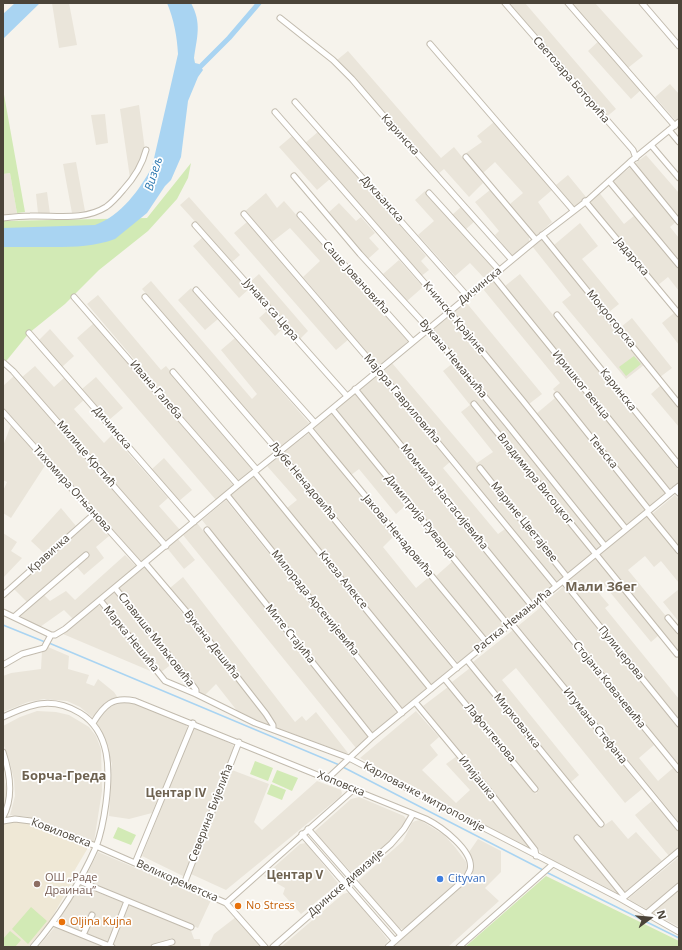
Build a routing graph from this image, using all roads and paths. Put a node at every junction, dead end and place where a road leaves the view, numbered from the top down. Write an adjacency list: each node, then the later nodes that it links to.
1 (505, 3): 15 (street, Светозара Боторића)
2 (568, 3): 9 (street, Дичинска)
3 (642, 3): 6 (street)
4 (280, 18): 30 (street, Каринска)
5 (430, 44): 22 (street)
6 (679, 46)
7 (295, 102): 37 (street, Дукљанска)
8 (275, 112): 38 (street, Книнске Крајине)
9 (677, 124): 10 (street, Дичинска)
10 (669, 130): 11 (street); 12 (street, Дичинска)
11 (679, 142)
12 (652, 145): 15 (street, Дичинска); 18 (street)
13 (146, 150): 25 (street)
14 (466, 157): 29 (street)
15 (636, 158): 16 (street, Дичинска)
16 (630, 162): 19 (street, Дичинска); 26 (street)
17 (294, 176): 41 (street, Вукана Немањића)
18 (679, 178)
19 (608, 181): 21 (street, Дичинска); 31 (street)
20 (429, 193): 32 (street)
21 (585, 201): 22 (street, Дичинска); 39 (street, Јадарска)
22 (573, 210): 28 (street, Дичинска)
23 (244, 214): 45 (street, Мајора Гавриловића)
24 (300, 214): 43 (street, Саше Јовановића)
25 (3, 218)
26 (679, 222)
27 (195, 225): 49 (street, Јунака са Цера)
28 (542, 235): 29 (street, Дичинска); 51 (street, Мокрогорска)
29 (536, 240): 30 (street, Дичинска)
30 (512, 260): 32 (street, Дичинска)
31 (679, 265)
32 (500, 271): 33 (street, Дичинска)
33 (493, 276): 37 (street, Дичинска); 62 (street, Иришког венца)
34 (196, 290): 54 (street)
35 (74, 297): 60 (street, Ивана Галеба)
36 (145, 297): 56 (street, Љубе Ненадовића)
37 (468, 297): 38 (street, Дичинска)
38 (449, 311): 41 (street, Дичинска); 68 (street, Книнске Крајине)
39 (679, 314)
40 (557, 315): 57 (street, Каринска)
41 (429, 329): 43 (street, Дичинска); 71 (street, Вукана Немањића)
42 (29, 333): 67 (street, Дичинска)
43 (413, 342): 45 (street, Дичинска)
44 (4, 363): 70 (street, Милице Крстић)
45 (378, 370): 47 (street, Дичинска); 77 (street, Мајора Гавриловића)
46 (173, 372): 59 (street)
47 (355, 389): 49 (street, Дичинска); 82 (street, Момчила Настасијевића)
48 (557, 395): 65 (street, Тењска)
49 (347, 396): 52 (street, Дичинска)
50 (474, 404): 73 (street, Владимира Висоцког)
51 (679, 404)
52 (332, 409): 54 (street, Дичинска); 86 (street, Димитрија Руварца)
53 (3, 412): 66 (street, Тихомира Огњанова)
54 (315, 424): 55 (street, Дичинска)
55 (310, 428): 56 (street, Дичинска); 89 (street, Јакова Ненадовића)
56 (279, 452): 59 (street, Дичинска); 93 (street, Љубе Ненадовића)
57 (679, 465)
58 (480, 468): 76 (street, Марине Цветајеве)
59 (256, 471): 60 (street, Дичинска); 96 (street, Кнеза Алексе)
60 (238, 485): 63 (street, Дичинска)
61 (677, 487): 62 (street, Растка Немањића); 64 (street)
62 (670, 493): 65 (street, Растка Немањића)
63 (226, 494): 67 (street, Дичинска); 99 (street, Милорада Арсенијевића)
64 (679, 494)
65 (648, 511): 68 (street, Растка Немањића); 72 (street, Тењска)
66 (94, 514): 75 (street, Тихомира Огњанова); 79 (street, Кравичка)
67 (194, 522): 70 (street, Дичинска)
68 (626, 529): 71 (street, Растка Немањића)
69 (207, 530): 105 (street, Мите Стајића)
70 (166, 546): 75 (street, Дичинска)
71 (605, 546): 73 (street, Растка Немањића)
72 (679, 552)
73 (596, 554): 76 (street, Растка Немањића); 90 (street, Владимира Висоцког)
74 (86, 555): 84 (street)
75 (143, 565): 78 (street, Дичинска); 104 (street, Вукана Дешића)
76 (565, 579): 77 (street, Растка Немањића); 103 (street, Пулицерова)
77 (556, 586): 81 (street, Растка Немањића)
78 (115, 588): 80 (street, Дичинска); 97 (street, Славише Миљковића)
79 (3, 595)
80 (100, 600): 88 (street, Дичинска); 94 (street, Марка Нешића)
81 (540, 600): 82 (street, Растка Немањића); 109 (street, Стојана Ковачевића)
82 (532, 606): 86 (street, Растка Немањића)
83 (3, 612): 84 (street)
84 (14, 617): 88 (street)
85 (668, 618): 87 (street)
86 (510, 624): 89 (street, Растка Немањића); 117 (street, Игумана Стефана)
87 (679, 631)
88 (52, 636): 92 (street)
89 (487, 643): 91 (street, Растка Немањића)
90 (677, 654)
91 (467, 660): 93 (street, Растка Немањића); 116 (street, Мирковачка)
92 (3, 665)
93 (457, 668): 95 (street, Растка Немањића)
94 (162, 678): 97 (street, Карловачке митрополије)
95 (444, 678): 96 (street, Растка Немањића); 111 (street, Лафонтенова)
96 (431, 689): 98 (street, Растка Немањића)
97 (196, 694): 104 (street, Карловачке митрополије)
98 (415, 702): 99 (street, Растка Немањића); 123 (street, Илијашка)
99 (402, 712): 105 (street, Растка Немањића)
100 (3, 717): 102 (street)
101 (193, 723): 102 (street, Хоповска); 106 (street, Хоповска); 124 (street)
102 (93, 724): 121 (street)
103 (679, 724)
104 (273, 729): 108 (street, Карловачке митрополије)
105 (372, 737): 108 (street, Растка Немањића)
106 (239, 742): 110 (street, Хоповска); 128 (street, Северина Бијелића)
107 (3, 752): 114 (street)
108 (349, 758): 110 (street, Растка Немањића); 123 (street, Карловачке митрополије)
109 (679, 770)
110 (328, 777): 112 (street, Хоповска)
111 (534, 789)
112 (353, 790): 113 (street, Хоповска); 118 (street)
113 (413, 814): 126 (street, Дринске дивизије); 139 (street, Хоповска)
114 (3, 817)
115 (3, 821): 121 (street, Ковиловска)
116 (601, 824)
117 (679, 828)
118 (308, 829): 119 (street); 126 (street)
119 (302, 834): 129 (street); 133 (street)
120 (577, 838): 131 (street)
121 (96, 846): 124 (street, Великореметска); 127 (street)
122 (679, 851): 131 (street)
123 (536, 856): 125 (street, Карловачке митрополије)
124 (135, 862): 128 (street, Великореметска)
125 (553, 864): 131 (street, Карловачке митрополије); 149 (street)
126 (352, 879): 129 (street, Дринске дивизије); 139 (street)
127 (79, 881): 132 (street); 136 (street)
128 (184, 884): 133 (street, Великореметска)
129 (346, 884): 141 (street); 147 (street, Дринске дивизије)
130 (679, 886): 134 (street)
131 (623, 898): 134 (street, Карловачке митрополије)
132 (127, 901): 137 (street); 144 (street)
133 (226, 903): 146 (street, Великореметска)
134 (646, 914): 138 (street, Карловачке митрополије)
135 (92, 915): 140 (street)
136 (53, 923): 140 (street); 143 (street)
137 (191, 926)
138 (679, 932)
139 (402, 935): 141 (street, Хоповска)
140 (83, 936): 144 (street)
141 (395, 941): 148 (street, Хоповска)
142 (172, 942): 145 (street)
143 (33, 947)
144 (110, 947)
145 (154, 947)
146 (265, 947)
147 (273, 947)
148 (388, 947)
149 (459, 947)

